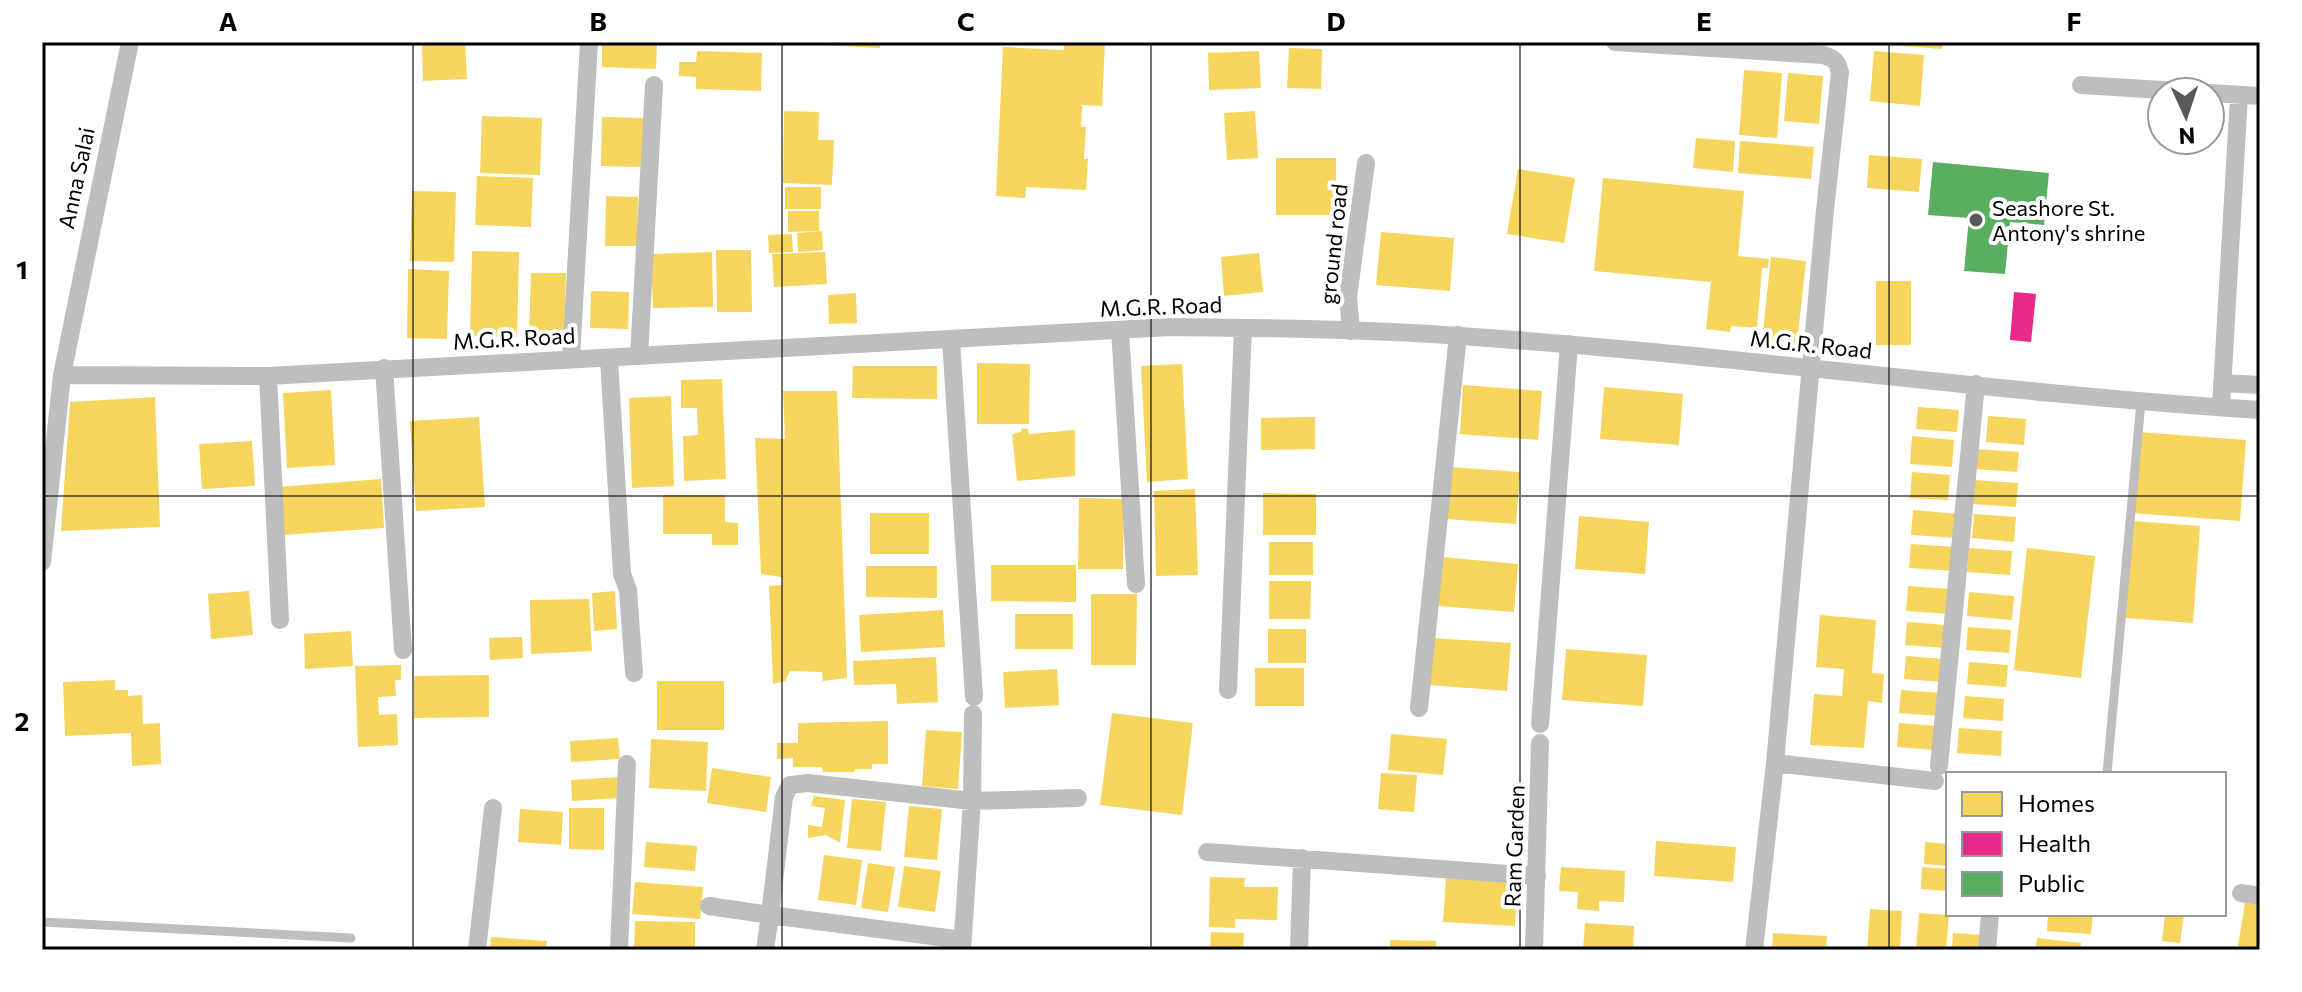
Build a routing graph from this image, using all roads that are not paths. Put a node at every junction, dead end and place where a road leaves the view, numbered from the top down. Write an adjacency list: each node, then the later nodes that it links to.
1 (130, 42): 22 (street, Anna Salai)
2 (589, 42): 18 (street)
3 (1615, 42): 21 (street)
4 (654, 85): 17 (street)
5 (2081, 85): 6 (street)
6 (2146, 89)
7 (2226, 94): 8 (street)
8 (2239, 95): 9 (street); 24 (street)
9 (2260, 96)
10 (1366, 163): 13 (street, ground road)
11 (1243, 328): 12 (street, M.G.R. Road); 13 (street, M.G.R. Road); 35 (street)
12 (1120, 330): 15 (street, M.G.R. Road); 31 (street)
13 (1351, 331): 14 (street, M.G.R. Road)
14 (1458, 335): 16 (street, M.G.R. Road); 36 (street)
15 (951, 340): 17 (street, M.G.R. Road); 43 (street)
16 (1569, 344): 21 (street, M.G.R. Road); 37 (street)
17 (639, 356): 19 (street, M.G.R. Road)
18 (571, 358): 19 (street, M.G.R. Road); 20 (street, M.G.R. Road)
19 (609, 359): 34 (street)
20 (384, 368): 23 (street, M.G.R. Road); 33 (street)
21 (1810, 369): 25 (street, M.G.R. Road); 39 (street)
22 (62, 375): 23 (street, M.G.R. Road); 30 (street, Anna Salai)
23 (268, 376): 32 (street)
24 (2222, 383): 26 (street); 28 (street)
25 (1976, 384): 27 (street, M.G.R. Road); 39 (street)
26 (2260, 385)
27 (2141, 402): 28 (street, M.G.R. Road); 41 (lane)
28 (2221, 407): 29 (street, M.G.R. Road)
29 (2260, 410)
30 (42, 562)
31 (1136, 584)
32 (280, 620)
33 (403, 650)
34 (634, 673)
35 (1228, 690)
36 (1419, 708)
37 (1540, 724)
38 (1540, 743): 47 (street, Ram Garden)
39 (1775, 763): 56 (street)
40 (627, 764): 58 (street)
41 (2107, 772)
42 (1078, 798): 43 (street)
43 (972, 801): 51 (street); 55 (street)
44 (493, 808): 57 (street)
45 (1207, 852): 46 (street)
46 (1302, 858): 47 (street); 60 (street)
47 (1537, 876): 61 (street, Ram Garden)
48 (2241, 893): 49 (street)
49 (2260, 896)
50 (709, 906): 51 (street)
51 (770, 915): 55 (street); 59 (street)
52 (1990, 916): 62 (street)
53 (42, 922): 54 (lane)
54 (351, 938)
55 (963, 945)
56 (1754, 945)
57 (477, 950)
58 (619, 950)
59 (765, 950)
60 (1299, 950)
61 (1534, 950)
62 (1987, 950)

